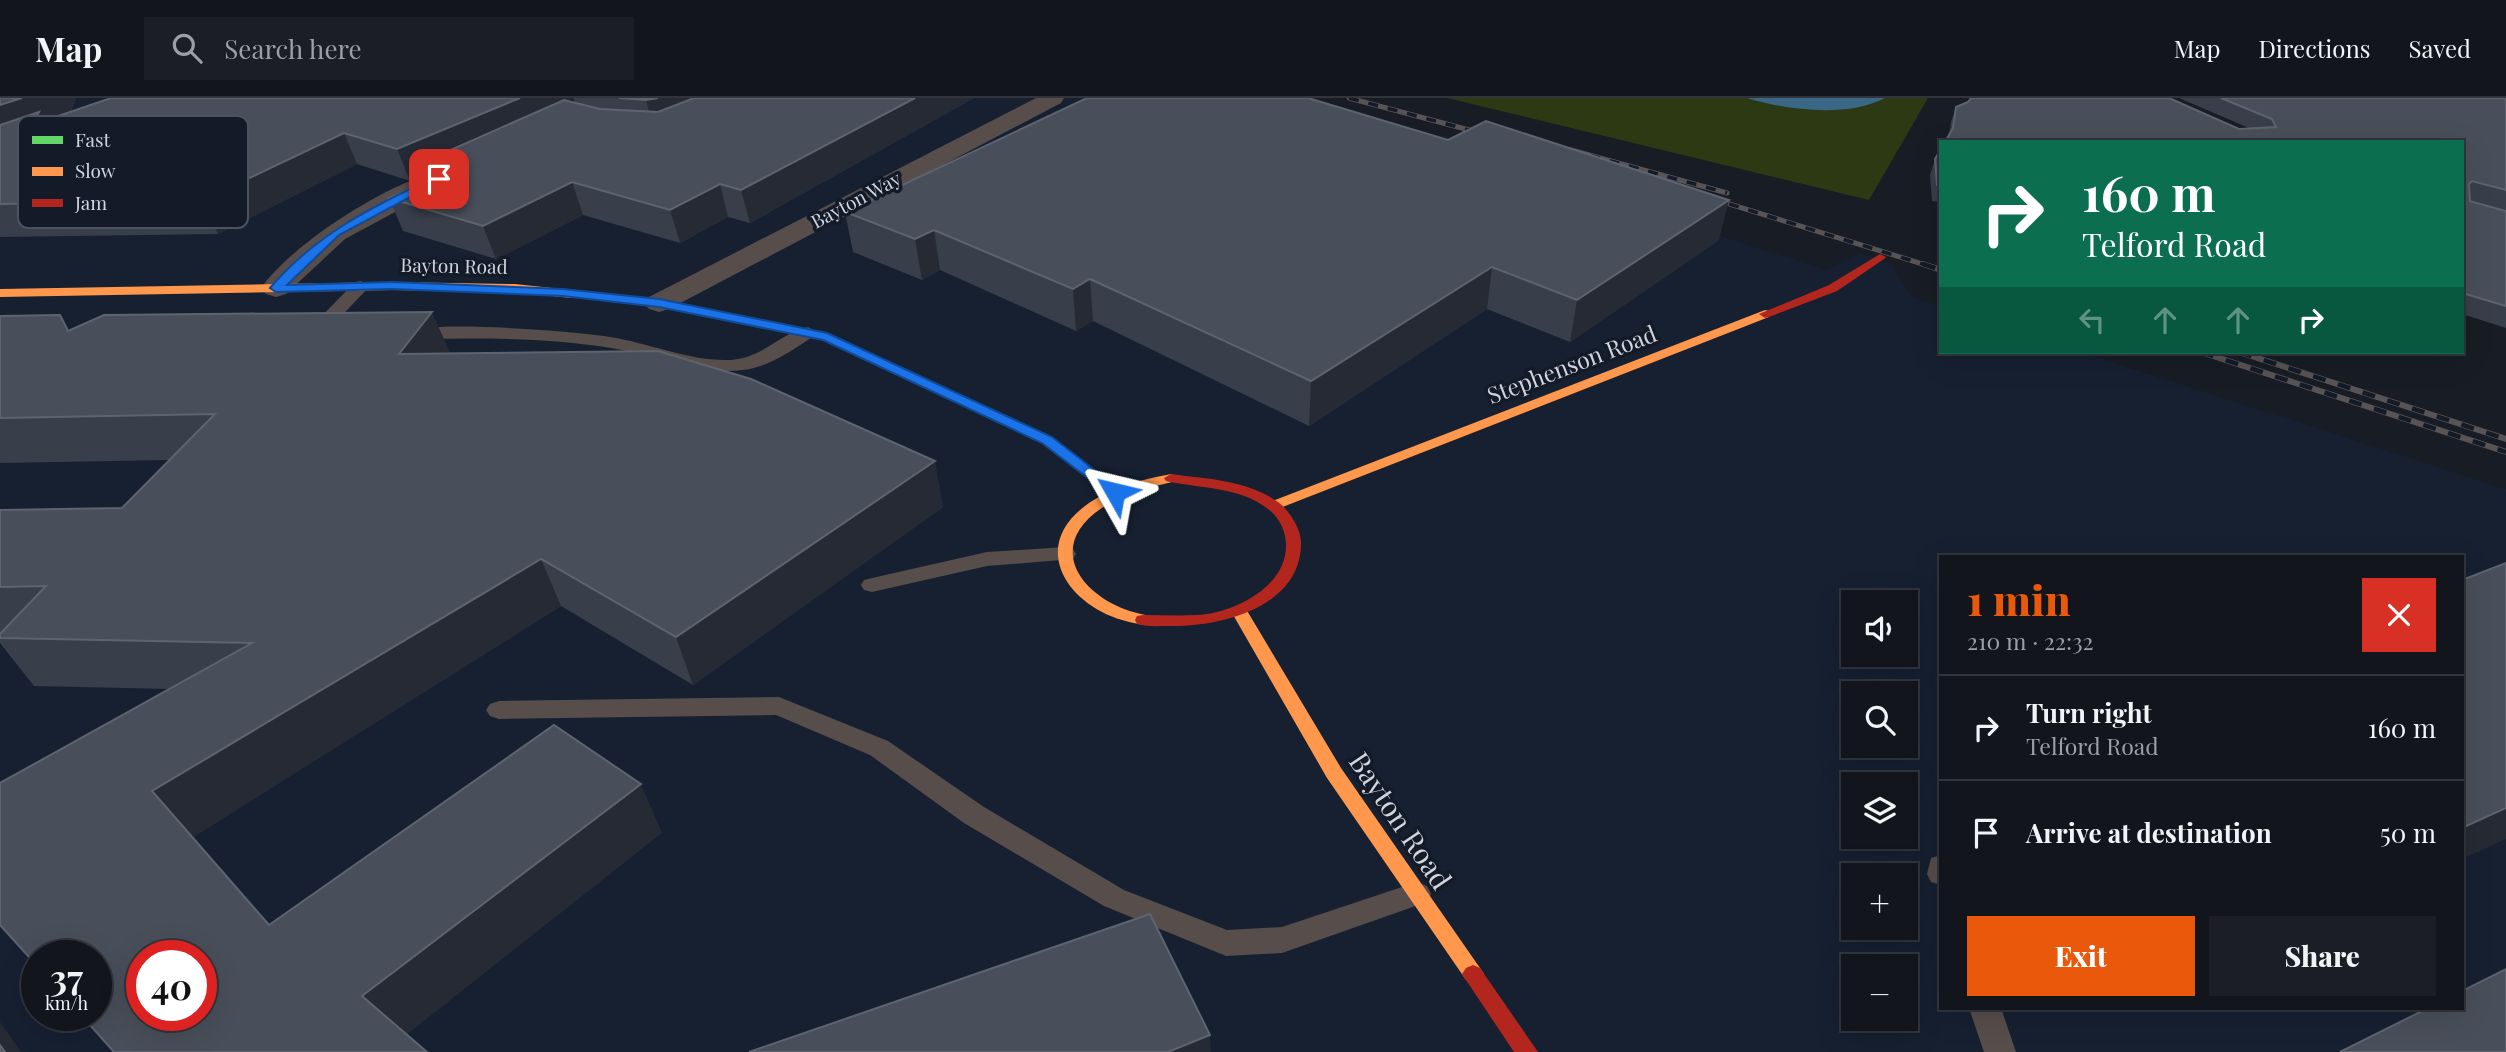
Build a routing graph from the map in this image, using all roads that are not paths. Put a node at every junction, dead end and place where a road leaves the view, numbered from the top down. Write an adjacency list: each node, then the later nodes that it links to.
1 (1054, 98): 7 (street, Bayton Way)
2 (460, 169): 5 (street)
3 (1881, 257): 12 (street, Stephenson Road)
4 (361, 286): 5 (street, Bayton Road); 7 (street, Bayton Road); 10 (lane)
5 (276, 288): 6 (street, Bayton Road)
6 (0, 293)
7 (659, 303): 8 (street, Bayton Road)
8 (808, 332): 9 (lane); 11 (street, Bayton Road)
9 (396, 335)
10 (345, 336)
11 (1115, 492): 12 (street); 13 (street)
12 (1275, 505): 15 (street)
13 (1065, 554): 14 (lane); 15 (street)
14 (872, 585)
15 (1240, 613): 17 (street, Bayton Road)
16 (499, 710): 17 (lane)
17 (1417, 894): 19 (street, Bayton Road)
18 (1987, 1010): 20 (lane)
19 (1527, 1052)
20 (2000, 1052)

